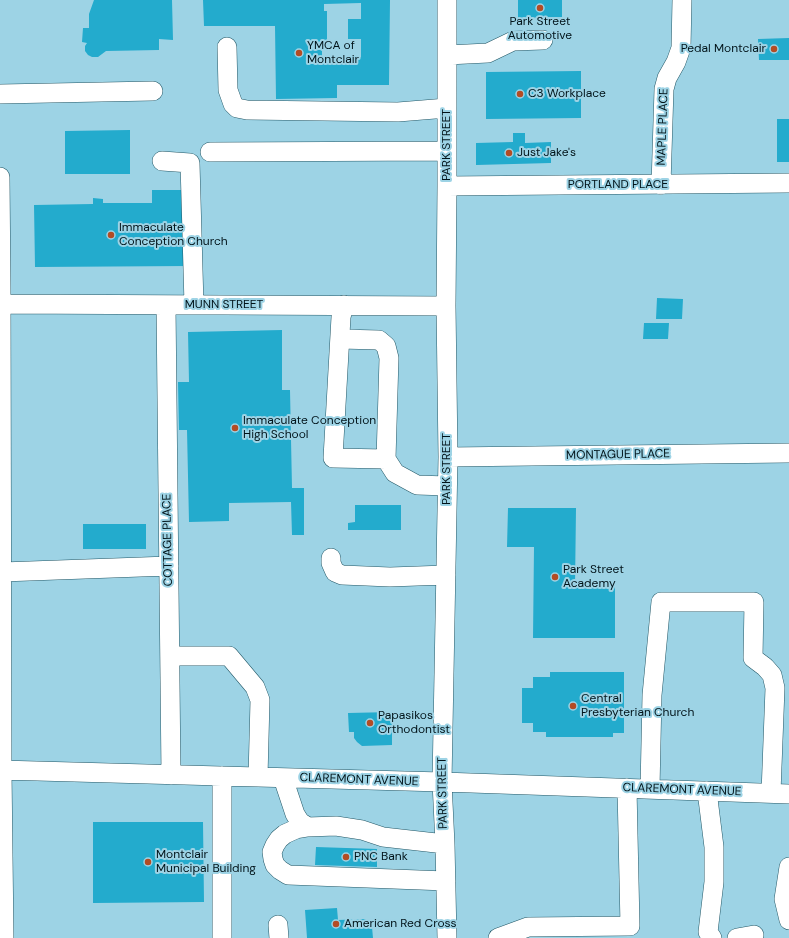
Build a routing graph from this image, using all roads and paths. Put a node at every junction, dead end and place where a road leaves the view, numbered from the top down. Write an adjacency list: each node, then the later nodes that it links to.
1 (447, 0): 5 (street, PARK STREET)
2 (682, 0): 14 (street, MAPLE PLACE)
3 (543, 40): 5 (street)
4 (227, 47): 8 (street)
5 (447, 55): 8 (street, PARK STREET)
6 (153, 91): 7 (street)
7 (0, 94)
8 (447, 108): 9 (street, PARK STREET)
9 (447, 151): 10 (street); 15 (street, PARK STREET)
10 (210, 152)
11 (162, 161): 20 (street)
12 (0, 176): 16 (street)
13 (789, 183): 14 (street, PORTLAND PLACE)
14 (661, 185): 15 (street, PORTLAND PLACE)
15 (447, 186): 22 (street, PARK STREET)
16 (0, 192): 17 (street)
17 (1, 271): 18 (street)
18 (2, 304): 19 (street, MUNN STREET); 24 (street)
19 (166, 305): 20 (street, MUNN STREET); 30 (street, COTTAGE PLACE)
20 (194, 305): 21 (street, MUNN STREET)
21 (344, 305): 22 (street, MUNN STREET); 23 (street)
22 (446, 306): 26 (street, PARK STREET)
23 (340, 339): 27 (street); 27 (street)
24 (1, 438): 31 (street)
25 (789, 453): 26 (street, MONTAGUE PLACE)
26 (448, 457): 28 (street, PARK STREET)
27 (386, 459): 28 (street)
28 (447, 486): 32 (street, PARK STREET)
29 (331, 558): 32 (street)
30 (169, 566): 31 (street); 34 (street, COTTAGE PLACE)
31 (2, 572): 33 (street)
32 (446, 575): 40 (street, PARK STREET)
33 (1, 613): 35 (street)
34 (170, 656): 36 (street, COTTAGE PLACE); 38 (street)
35 (1, 770): 36 (street, CLAREMONT AVENUE); 47 (street)
36 (171, 775): 37 (street, CLAREMONT AVENUE)
37 (222, 776): 38 (street, CLAREMONT AVENUE); 52 (street)
38 (258, 777): 39 (street, CLAREMONT AVENUE)
39 (284, 778): 40 (street, CLAREMONT AVENUE); 45 (street)
40 (442, 782): 41 (street, CLAREMONT AVENUE); 46 (street, PARK STREET)
41 (627, 788): 42 (street, CLAREMONT AVENUE); 54 (street)
42 (650, 789): 43 (street, CLAREMONT AVENUE); 44 (street)
43 (707, 791): 44 (street, CLAREMONT AVENUE); 55 (street)
44 (780, 793)
45 (308, 827): 46 (street); 49 (street)
46 (445, 844): 49 (street, PARK STREET)
47 (1, 847): 51 (street)
48 (789, 867): 50 (street)
49 (446, 881): 53 (street, PARK STREET)
50 (789, 920)
51 (4, 938)
52 (222, 938)
53 (447, 938)
54 (498, 938)
55 (712, 938)

